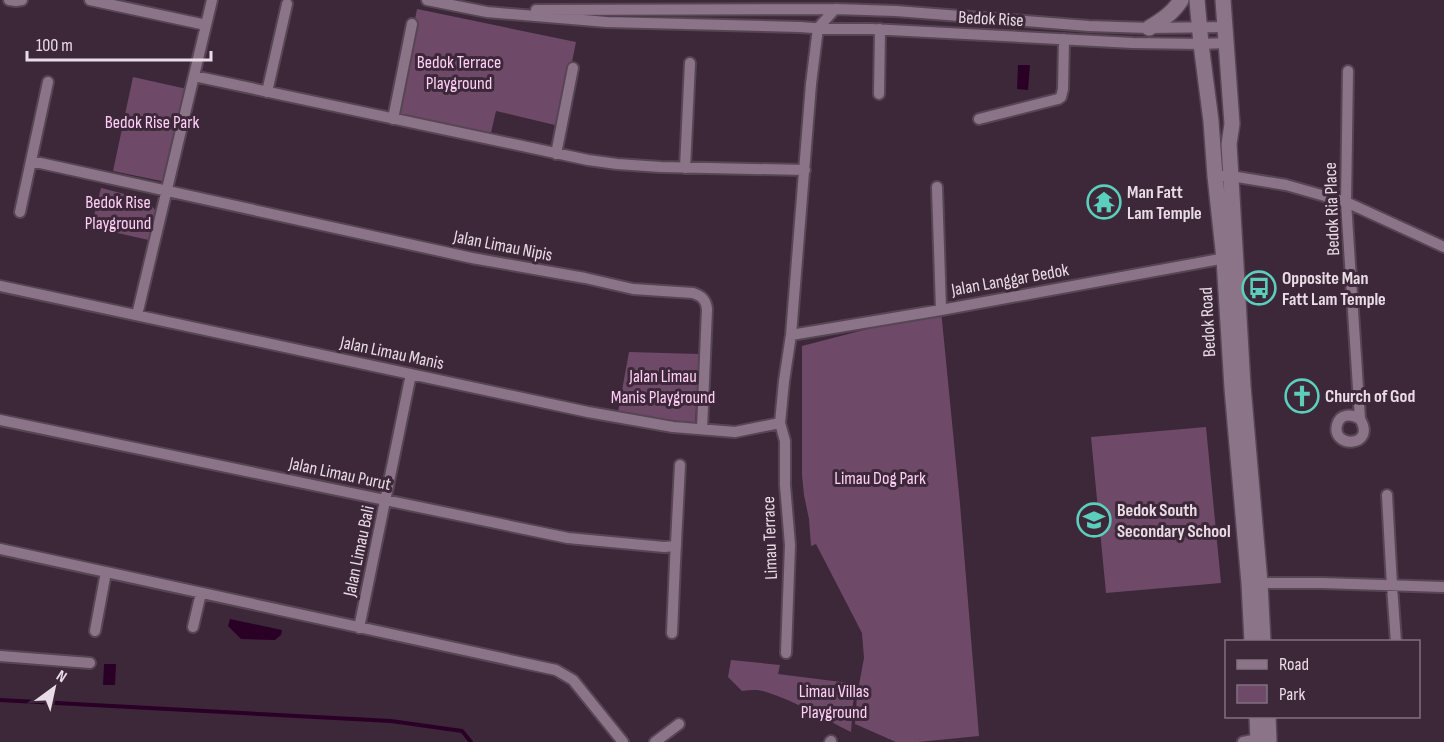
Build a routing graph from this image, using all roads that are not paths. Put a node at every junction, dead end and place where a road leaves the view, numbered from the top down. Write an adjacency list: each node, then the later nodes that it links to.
1 (9, 0): 2 (street)
2 (22, 0)
3 (90, 0): 15 (street)
4 (212, 0): 15 (street)
5 (427, 0): 12 (street, Bedok Rise)
6 (1181, 0): 19 (main road)
7 (1197, 0): 16 (main road, Bedok Road)
8 (1223, 0): 17 (main road, Bedok Road)
9 (287, 4): 29 (street)
10 (602, 9): 11 (street, Bedok Rise); 12 (street, Bedok Rise); 13 (street)
11 (835, 9): 18 (street); 19 (street, Bedok Rise)
12 (488, 12): 13 (street, Bedok Rise)
13 (616, 22): 18 (street, Bedok Rise)
14 (412, 24): 32 (street)
15 (206, 25): 27 (street)
16 (1199, 27): 17 (street, Bedok Rise); 19 (street, Bedok Rise); 23 (main road, Bedok Road)
17 (1226, 27): 22 (main road, Bedok Road)
18 (818, 28): 20 (street, Bedok Rise); 36 (street)
19 (1149, 28)
20 (880, 29): 21 (street, Bedok Rise); 30 (street)
21 (1064, 39): 23 (street, Bedok Rise); 31 (street)
22 (1227, 43): 23 (street, Bedok Rise); 38 (main road, Bedok Road)
23 (1201, 44): 37 (main road, Bedok Road)
24 (690, 63): 35 (street)
25 (573, 68): 33 (street)
26 (1348, 71): 41 (street, Bedok Ria Place)
27 (194, 76): 29 (street); 40 (street)
28 (48, 82): 34 (street)
29 (267, 92): 32 (street)
30 (879, 94)
31 (979, 118)
32 (393, 119): 33 (street)
33 (556, 154): 35 (street)
34 (31, 160): 40 (street); 42 (street)
35 (685, 168): 36 (street)
36 (805, 170): 48 (street)
37 (1215, 176): 38 (street); 44 (main road, Bedok Road)
38 (1231, 176): 41 (street); 44 (main road, Bedok Road)
39 (937, 188): 46 (street)
40 (167, 191): 47 (street); 53 (street, Jalan Limau Nipis)
41 (1346, 202): 43 (street); 50 (street, Bedok Ria Place)
42 (20, 212)
43 (1444, 247)
44 (1230, 258): 46 (street, Jalan Langgar Bedok); 60 (main road, Bedok Road)
45 (0, 285): 47 (street, Jalan Limau Manis)
46 (941, 310): 48 (street, Jalan Langgar Bedok)
47 (137, 315): 49 (street, Jalan Limau Manis)
48 (791, 335): 52 (street)
49 (411, 374): 53 (street, Jalan Limau Manis); 56 (street, Jalan Limau Bali)
50 (1360, 419)
51 (0, 420): 56 (street, Jalan Limau Purut)
52 (780, 423): 53 (street, Jalan Limau Manis); 71 (street, Limau Terrace)
53 (702, 429)
54 (680, 465): 57 (street)
55 (1387, 495): 61 (street)
56 (386, 500): 57 (street, Jalan Limau Purut); 65 (street, Jalan Limau Bali)
57 (676, 546): 67 (street)
58 (0, 549): 59 (street)
59 (106, 572): 63 (street); 66 (street)
60 (1254, 583): 61 (street); 68 (main road, Bedok Road); 69 (main road, Bedok Road)
61 (1392, 586): 62 (street); 70 (street)
62 (1444, 587)
63 (201, 593): 64 (street); 65 (street)
64 (192, 627)
65 (359, 628): 78 (street)
66 (95, 631)
67 (672, 633)
68 (1252, 640)
69 (1263, 640)
70 (1396, 640)
71 (786, 653)
72 (0, 656): 73 (street)
73 (90, 663)
74 (1257, 718): 77 (main road)
75 (1268, 718): 77 (main road)
76 (679, 724): 79 (street)
77 (1260, 740)
78 (623, 742)
79 (655, 742)

